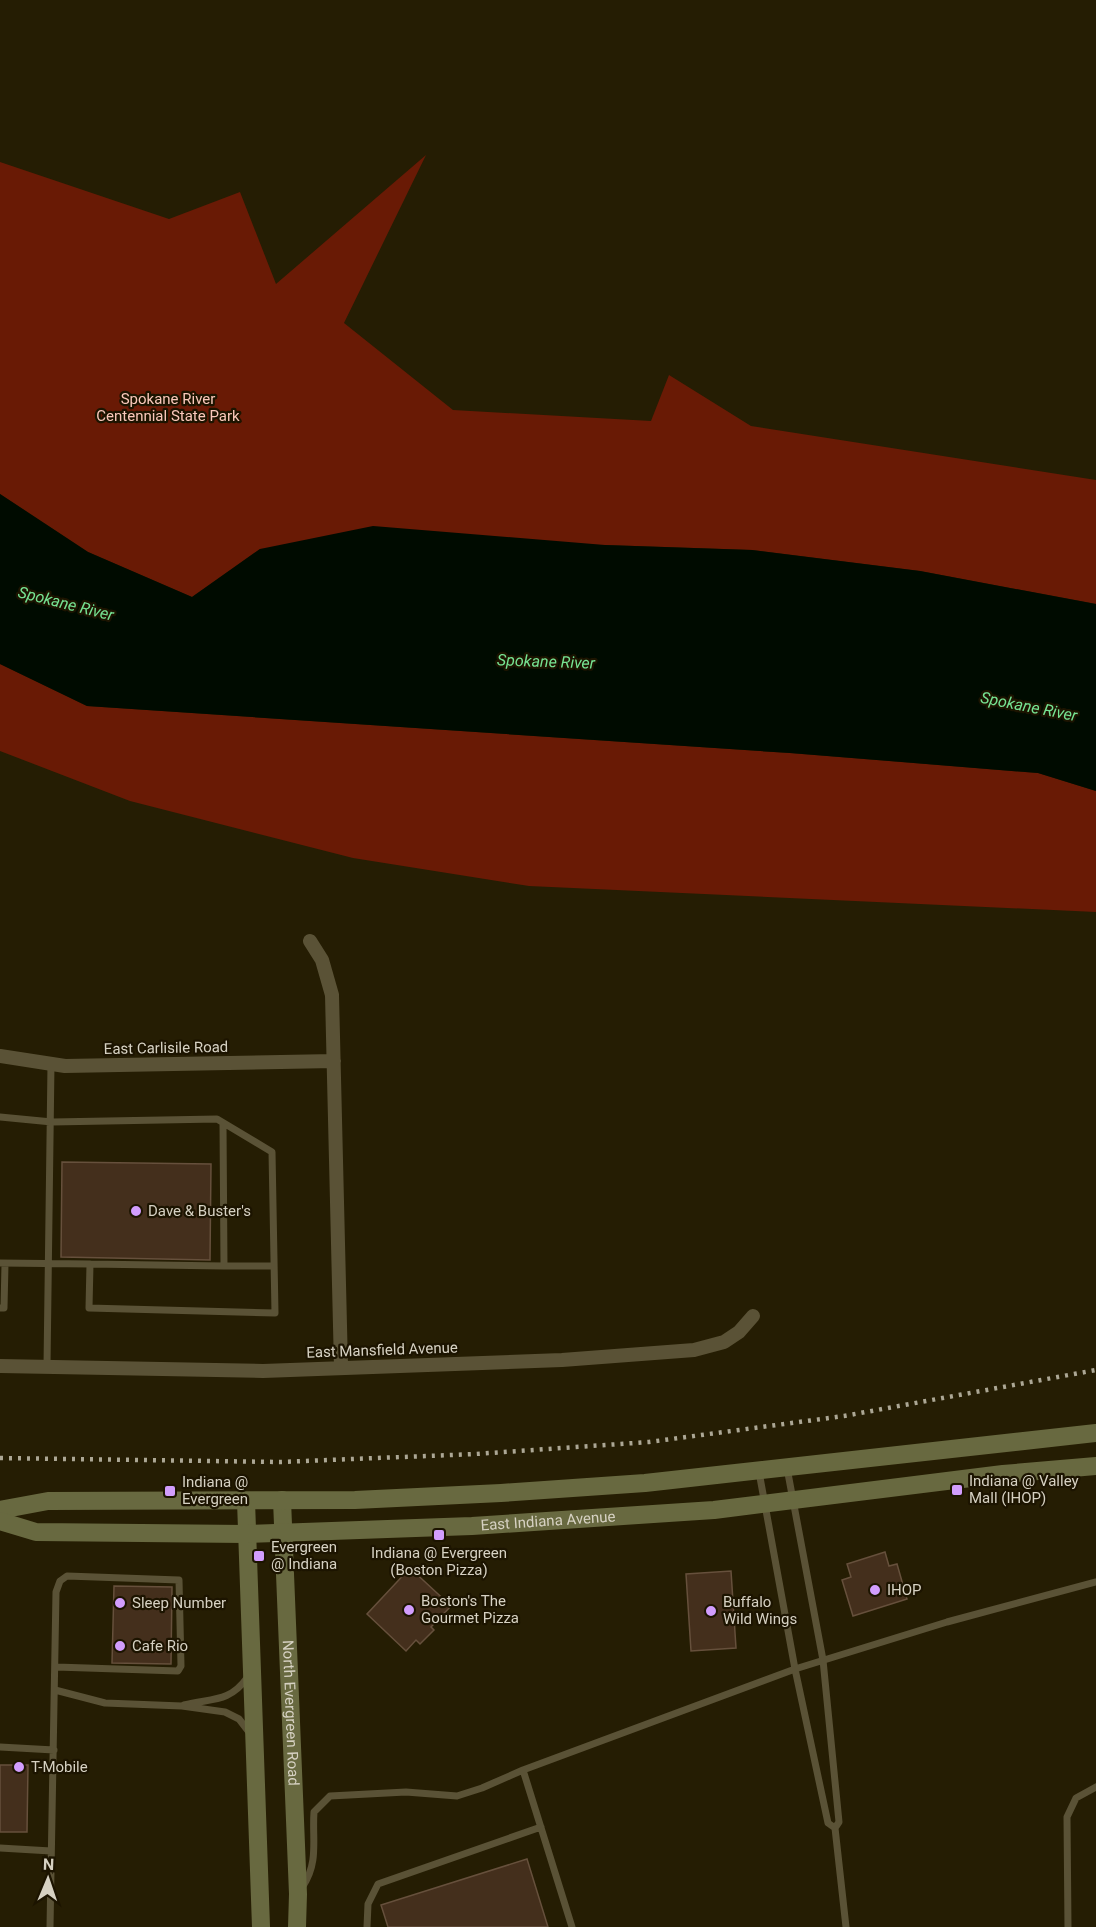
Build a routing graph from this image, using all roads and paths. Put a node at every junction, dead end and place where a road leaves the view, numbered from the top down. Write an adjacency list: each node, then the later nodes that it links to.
1 (310, 941): 3 (street)
2 (0, 1056): 4 (street, East Carlisile Road)
3 (334, 1061): 4 (street, East Carlisile Road); 17 (street)
4 (51, 1064): 6 (lane)
5 (0, 1117): 6 (lane)
6 (52, 1122): 7 (lane); 9 (lane)
7 (223, 1124): 11 (lane); 12 (lane)
8 (2, 1263): 9 (lane); 13 (lane)
9 (50, 1264): 10 (lane); 16 (lane)
10 (90, 1264): 11 (lane); 12 (lane)
11 (224, 1266): 12 (lane)
12 (274, 1266)
13 (0, 1308)
14 (753, 1316): 17 (street, East Mansfield Avenue)
15 (0, 1366): 16 (street, East Mansfield Avenue)
16 (46, 1366): 17 (street, East Mansfield Avenue)
17 (341, 1367)
18 (1096, 1433): 20 (main road, East Indiana Avenue)
19 (1096, 1466): 24 (main road, East Indiana Avenue)
20 (787, 1468): 21 (main road, East Indiana Avenue); 24 (lane)
21 (759, 1471): 23 (main road, East Indiana Avenue); 25 (lane)
22 (246, 1500): 23 (main road, East Indiana Avenue); 26 (main road, East Indiana Avenue); 29 (main road)
23 (282, 1500): 28 (main road, North Evergreen Road)
24 (792, 1501): 25 (main road, East Indiana Avenue); 31 (lane)
25 (764, 1504): 28 (main road, East Indiana Avenue); 33 (lane)
26 (0, 1510)
27 (0, 1521): 29 (main road, East Indiana Avenue)
28 (282, 1533): 29 (main road, East Indiana Avenue); 46 (main road, North Evergreen Road)
29 (246, 1534): 34 (main road)
30 (1096, 1582): 31 (lane)
31 (824, 1660): 33 (lane); 43 (lane)
32 (56, 1667): 32 (lane); 35 (lane)
33 (795, 1669): 40 (lane); 43 (lane)
34 (252, 1671): 36 (lane); 37 (main road)
35 (55, 1690): 36 (lane); 39 (lane)
36 (182, 1706): 37 (lane)
37 (255, 1741): 48 (main road)
38 (0, 1747): 39 (lane)
39 (54, 1750): 45 (lane)
40 (523, 1770): 42 (lane); 46 (lane)
41 (1096, 1788): 53 (lane)
42 (541, 1827): 50 (lane); 51 (lane)
43 (834, 1828): 52 (lane)
44 (0, 1848): 45 (lane)
45 (51, 1851): 47 (lane)
46 (298, 1894): 49 (main road, North Evergreen Road)
47 (50, 1927)
48 (261, 1927)
49 (297, 1927)
50 (367, 1927)
51 (572, 1927)
52 (846, 1927)
53 (1068, 1927)

